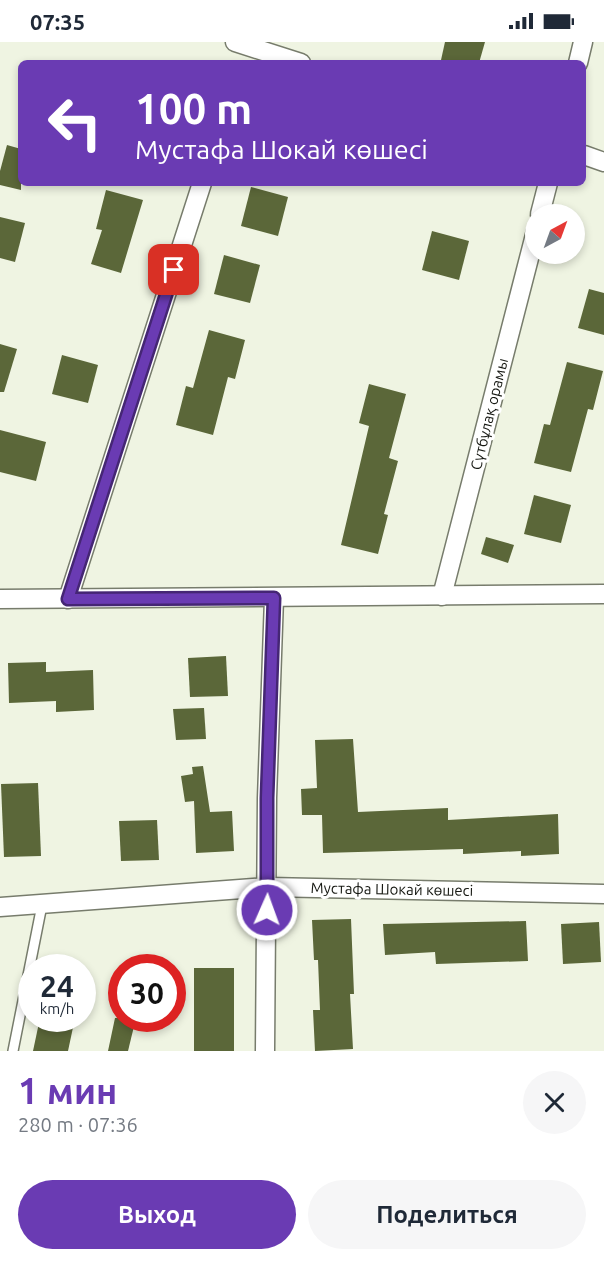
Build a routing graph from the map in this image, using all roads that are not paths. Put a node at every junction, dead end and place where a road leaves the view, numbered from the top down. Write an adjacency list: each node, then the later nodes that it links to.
1 (583, 42): 5 (street)
2 (240, 44): 3 (street); 4 (street)
3 (240, 60)
4 (291, 60)
5 (579, 60)
6 (586, 156): 7 (street)
7 (604, 162)
8 (201, 186): 16 (street)
9 (547, 186): 10 (street)
10 (543, 204)
11 (528, 264): 13 (street, Cүтбұлақ орамы)
12 (604, 594): 13 (street)
13 (442, 596): 14 (street)
14 (274, 598): 16 (street); 17 (street)
15 (0, 599): 16 (street)
16 (68, 599)
17 (268, 887): 18 (street, Мустафа Шокай көшесі); 19 (street, Мустафа Шокай көшесі); 22 (street)
18 (604, 894)
19 (42, 905): 20 (street, Мустафа Шокай көшесі); 21 (lane)
20 (0, 907)
21 (13, 1051)
22 (265, 1051)

